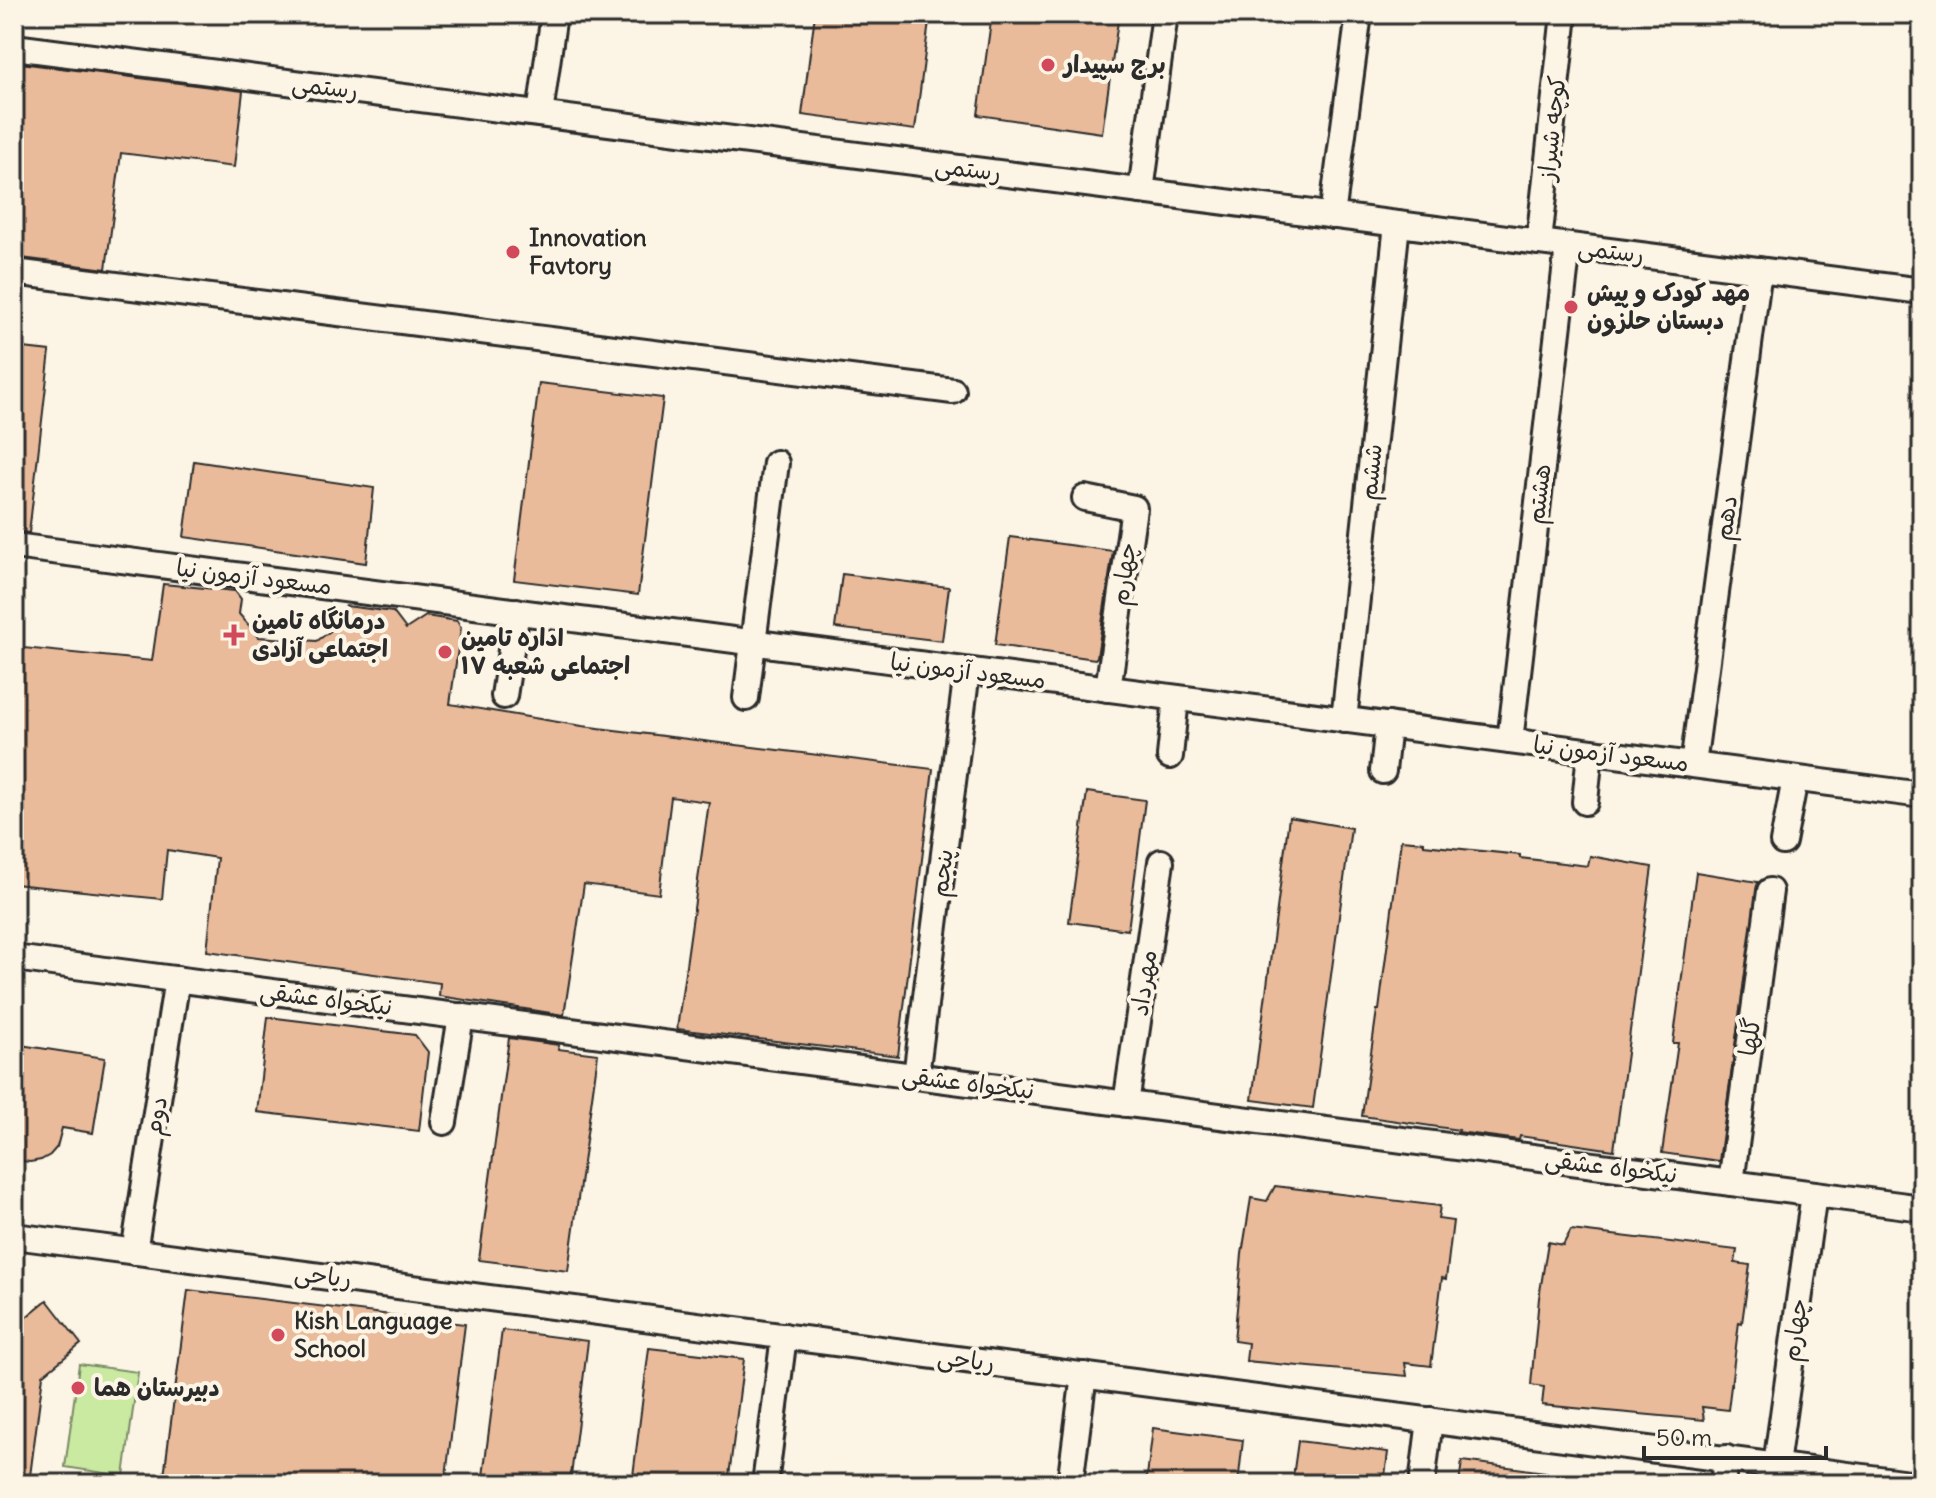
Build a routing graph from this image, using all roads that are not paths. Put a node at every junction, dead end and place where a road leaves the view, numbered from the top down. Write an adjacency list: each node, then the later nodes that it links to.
1 (554, 14): 6 (street)
2 (1165, 14): 7 (street)
3 (1359, 14): 8 (street)
4 (1564, 14): 10 (street, کوچه شیراز)
5 (14, 47): 6 (street, رستمی)
6 (540, 114): 7 (street, رستمی)
7 (1141, 191): 8 (street, رستمی)
8 (1332, 216): 9 (street, رستمی)
9 (1397, 224): 10 (street, رستمی); 26 (street, ششم)
10 (1539, 242): 11 (street, رستمی)
11 (1568, 246): 12 (street, رستمی); 28 (street, هشتم)
12 (1759, 270): 14 (street, رستمی); 31 (street, دهم)
13 (14, 272): 15 (street)
14 (1922, 291)
15 (953, 391)
16 (776, 463): 20 (street)
17 (1085, 498): 22 (street, چهارم)
18 (14, 546): 19 (street, مسعود آزمون نیا)
19 (517, 611): 20 (street, مسعود آزمون نیا); 23 (street)
20 (753, 642): 21 (street, مسعود آزمون نیا); 24 (street)
21 (967, 671): 22 (street, مسعود آزمون نیا); 42 (street, پنجم)
22 (1108, 689): 25 (street, مسعود آزمون نیا)
23 (504, 696)
24 (746, 698)
25 (1176, 698): 26 (street, مسعود آزمون نیا); 30 (street)
26 (1344, 720): 27 (street, مسعود آزمون نیا)
27 (1388, 725): 28 (street, مسعود آزمون نیا); 32 (street)
28 (1510, 741): 29 (street, مسعود آزمون نیا)
29 (1590, 752): 31 (street, مسعود آزمون نیا); 35 (street)
30 (1170, 756)
31 (1693, 765): 33 (street, مسعود آزمون نیا)
32 (1383, 771)
33 (1795, 779): 34 (street, مسعود آزمون نیا); 36 (street)
34 (1922, 795)
35 (1585, 802)
36 (1783, 842)
37 (1161, 862): 43 (street, مهرداد)
38 (1770, 891): 45 (street, گلها)
39 (14, 958): 40 (street, نیکخواه عشقی)
40 (177, 979): 41 (street, نیکخواه عشقی); 49 (street, دوم)
41 (461, 1016): 42 (street, نیکخواه عشقی); 44 (street)
42 (916, 1076): 43 (street, نیکخواه عشقی)
43 (1126, 1104): 45 (street, نیکخواه عشقی)
44 (444, 1122)
45 (1731, 1183): 46 (street, نیکخواه عشقی)
46 (1814, 1194): 47 (street, نیکخواه عشقی); 54 (street, چهارم)
47 (1922, 1208)
48 (14, 1236): 49 (street, ریاحی)
49 (134, 1252): 50 (street, ریاحی)
50 (784, 1336): 51 (street, ریاحی); 55 (street)
51 (1084, 1375): 52 (street, ریاحی); 56 (street)
52 (1430, 1420): 53 (street, ریاحی); 57 (street)
53 (1726, 1458): 54 (street, ریاحی); 58 (street)
54 (1776, 1465): 59 (street, ریاحی)
55 (765, 1484)
56 (1070, 1484)
57 (1422, 1484)
58 (1723, 1484)
59 (1917, 1484)

